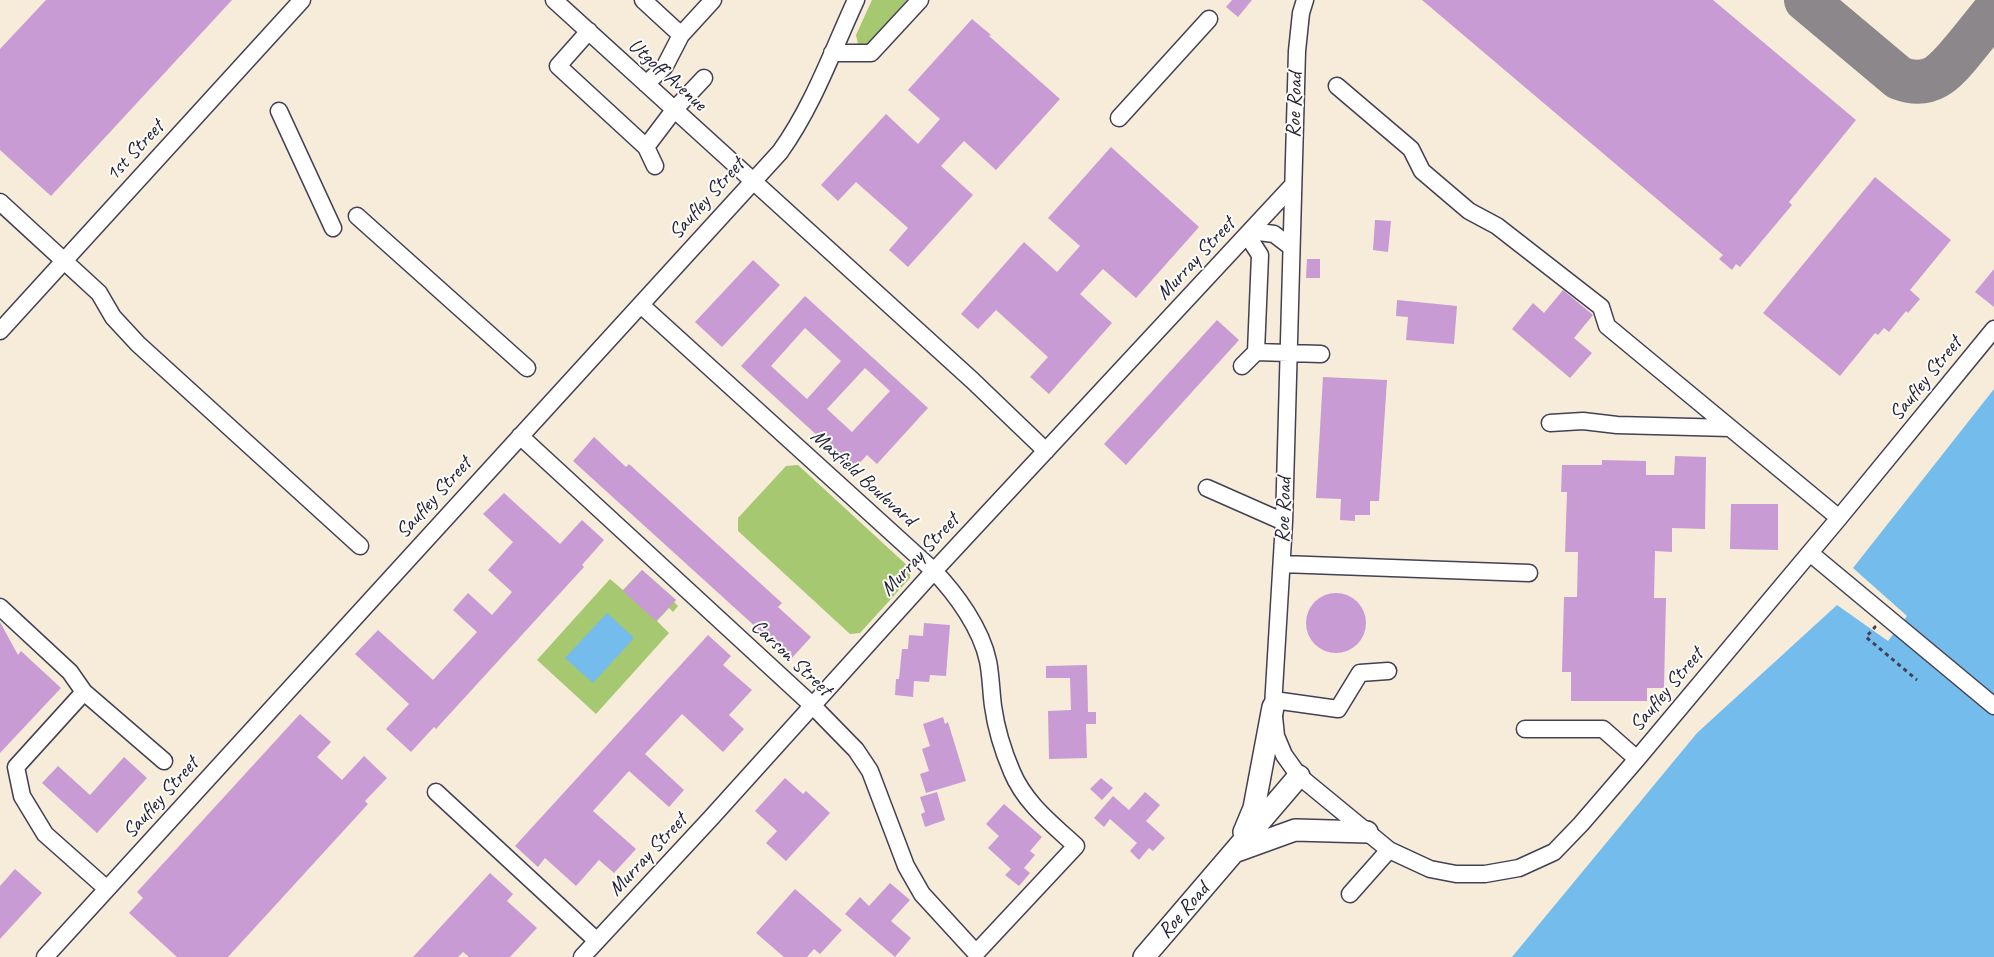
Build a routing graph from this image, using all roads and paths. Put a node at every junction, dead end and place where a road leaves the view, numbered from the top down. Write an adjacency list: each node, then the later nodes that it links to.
1 (302, 0): 27 (street, 1st Street)
2 (554, 0): 9 (street, Utgoff Avenue)
3 (643, 0): 10 (street)
4 (713, 0): 10 (street)
5 (856, 0): 11 (street, Saufley Street)
6 (920, 0): 11 (street)
7 (1305, 0): 21 (street, Roe Road)
8 (1209, 19): 17 (street)
9 (589, 31): 13 (street, Utgoff Avenue); 18 (street)
10 (681, 35): 13 (street)
11 (832, 53): 20 (street, Saufley Street)
12 (704, 78): 15 (street)
13 (646, 84): 15 (street, Utgoff Avenue)
14 (1337, 86): 37 (street)
15 (674, 110): 18 (street); 20 (street, Utgoff Avenue)
16 (279, 111): 24 (street)
17 (1119, 118)
18 (646, 148): 19 (street)
19 (655, 166)
20 (752, 181): 28 (street, Saufley Street); 39 (street, Utgoff Avenue)
21 (1293, 185): 25 (street, Murray Street); 26 (street, Roe Road)
22 (0, 202): 27 (street)
23 (357, 216): 35 (street)
24 (333, 228)
25 (1249, 233): 26 (street); 31 (street); 39 (street, Murray Street)
26 (1291, 247): 32 (street, Roe Road)
27 (63, 260): 30 (street, 1st Street); 43 (street)
28 (641, 305): 38 (street, Saufley Street); 46 (street, Maxfield Boulevard)
29 (1994, 329): 41 (street, Saufley Street)
30 (0, 330)
31 (1256, 352): 32 (street); 34 (street)
32 (1289, 353): 33 (street); 42 (street, Roe Road)
33 (1322, 354)
34 (1242, 366)
35 (527, 368)
36 (1550, 423): 37 (street)
37 (1730, 428): 41 (street)
38 (520, 436): 54 (street, Carson Street); 64 (street, Saufley Street)
39 (1046, 451): 46 (street, Murray Street)
40 (1207, 488): 42 (street)
41 (1839, 518): 44 (street, Saufley Street)
42 (1284, 522): 45 (street, Roe Road)
43 (360, 546)
44 (1810, 553): 55 (street); 57 (street, Saufley Street)
45 (1282, 564): 47 (street); 53 (street, Roe Road)
46 (934, 571): 54 (street, Murray Street); 67 (street, Maxfield Boulevard)
47 (1529, 572)
48 (0, 607): 52 (street)
49 (1868, 621): 51 (path)
50 (1388, 671): 53 (street)
51 (1918, 680)
52 (84, 692): 58 (street); 64 (street)
53 (1273, 704): 59 (street, Roe Road); 63 (main road)
54 (812, 705): 66 (street, Murray Street); 67 (street, Carson Street)
55 (1994, 706)
56 (1525, 728): 57 (street)
57 (1637, 759): 62 (street, Saufley Street)
58 (164, 761)
59 (1300, 776): 61 (street, Saufley Street); 63 (main road, Roe Road)
60 (436, 792): 66 (street)
61 (1368, 832): 62 (street, Saufley Street); 63 (main road)
62 (1389, 850): 65 (street)
63 (1234, 852): 70 (main road, Roe Road)
64 (107, 889): 68 (street, Saufley Street)
65 (1350, 894)
66 (597, 941): 69 (street, Murray Street)
67 (976, 953)
68 (45, 957)
69 (582, 957)
70 (1144, 957)

